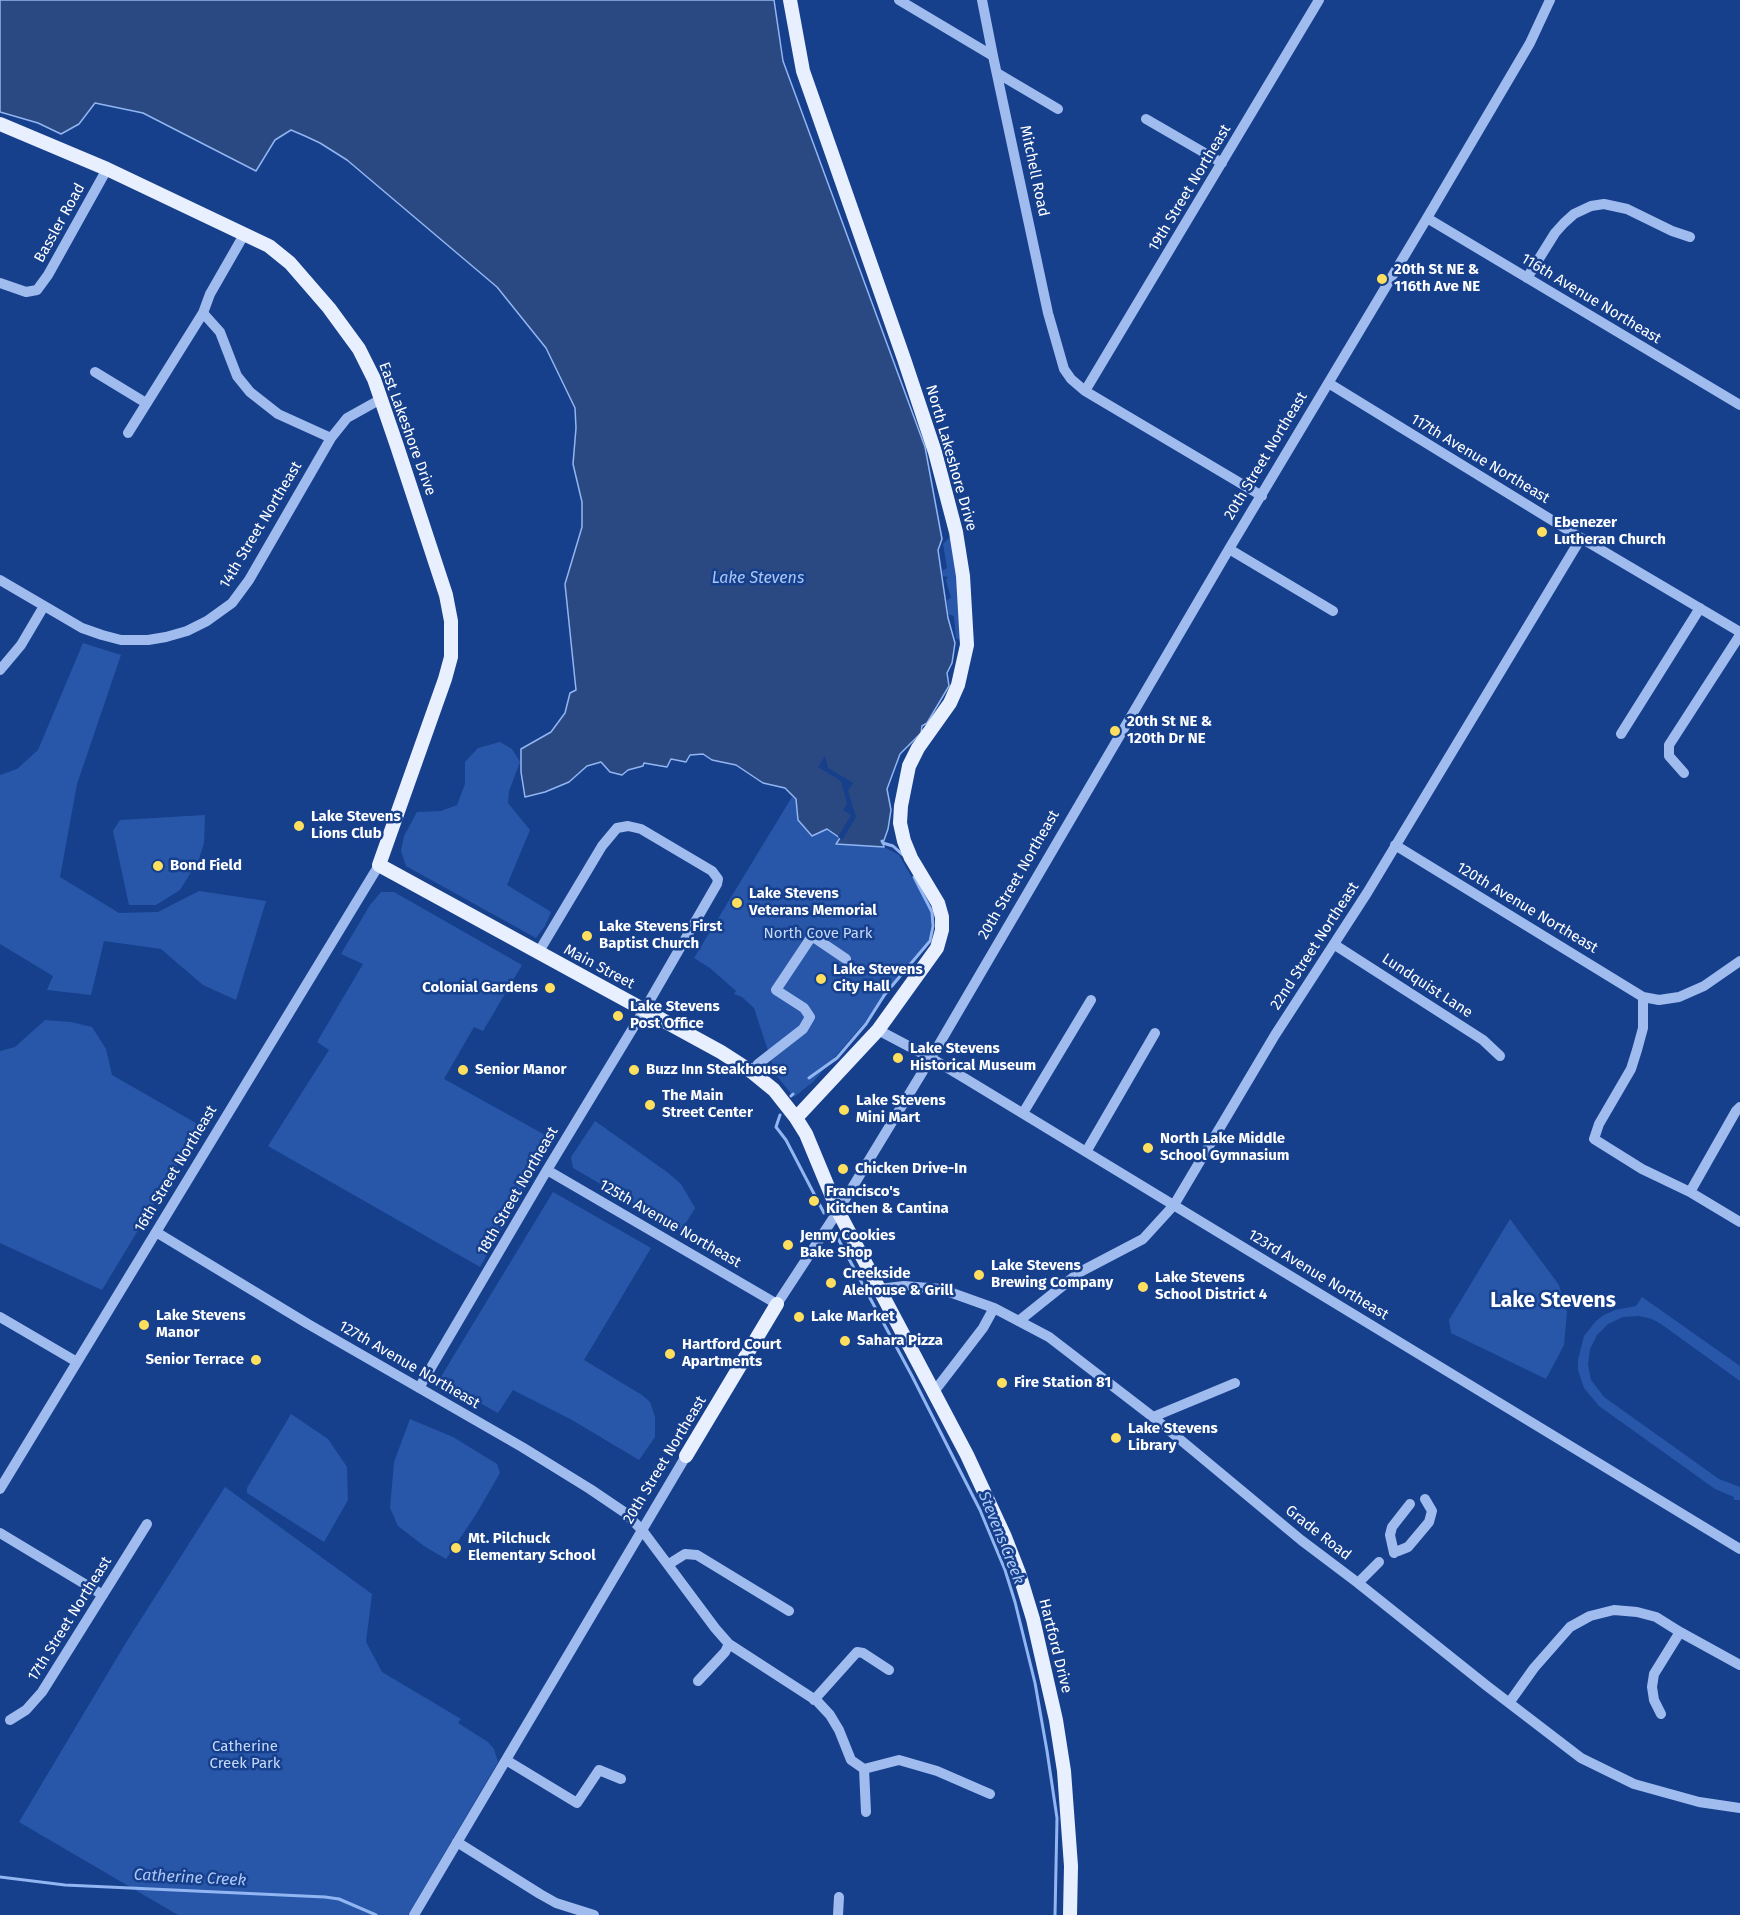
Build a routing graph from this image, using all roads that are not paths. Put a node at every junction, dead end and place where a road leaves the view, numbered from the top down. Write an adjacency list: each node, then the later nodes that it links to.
1 (790, 0): 47 (main road, North Lakeshore Drive)
2 (899, 0): 6 (street)
3 (982, 0): 6 (street, Mitchell Road)
4 (1319, 0): 11 (street, 19th Street Northeast)
5 (1550, 0): 13 (street, 20th Street Northeast)
6 (993, 56): 7 (street, Mitchell Road)
7 (997, 73): 8 (street); 21 (street, Mitchell Road)
8 (1058, 109)
9 (1146, 118): 11 (street)
10 (0, 124): 12 (main road, East Lakeshore Drive)
11 (1222, 163): 21 (street, 19th Street Northeast)
12 (107, 169): 14 (main road, East Lakeshore Drive); 17 (street, Bassler Road)
13 (1427, 218): 16 (street, 116th Avenue Northeast); 20 (street, 20th Street Northeast)
14 (245, 233): 18 (street); 22 (main road, East Lakeshore Drive)
15 (1690, 237): 16 (street)
16 (1527, 278): 24 (street, 116th Avenue Northeast)
17 (0, 283)
18 (203, 313): 23 (street); 26 (street)
19 (95, 372): 23 (street)
20 (1330, 384): 27 (street, 20th Street Northeast); 28 (street, 117th Avenue Northeast)
21 (1085, 391): 27 (street, Mitchell Road)
22 (381, 399): 26 (street, 14th Street Northeast); 39 (main road, East Lakeshore Drive)
23 (146, 403): 25 (street)
24 (1740, 405)
25 (128, 433)
26 (331, 438): 31 (street, 14th Street Northeast)
27 (1262, 496): 29 (street, 20th Street Northeast)
28 (1581, 538): 32 (street, 117th Avenue Northeast); 38 (street, 22nd Street Northeast)
29 (1230, 549): 33 (street); 50 (street, 20th Street Northeast)
30 (0, 580): 31 (street)
31 (44, 606): 35 (street)
32 (1700, 608): 34 (street, 117th Avenue Northeast); 36 (street)
33 (1333, 611)
34 (1740, 633): 37 (street)
35 (0, 670)
36 (1621, 734)
37 (1684, 773)
38 (1395, 845): 40 (street, 22nd Street Northeast); 44 (street, 120th Avenue Northeast)
39 (379, 864): 41 (main road, Main Street); 61 (street, 16th Street Northeast)
40 (1335, 945): 49 (street, Lundquist Lane); 58 (street, 22nd Street Northeast)
41 (538, 953): 46 (main road, Main Street); 46 (street, 18th Street Northeast)
42 (846, 959): 51 (street)
43 (1740, 961): 44 (street)
44 (1643, 997): 57 (street)
45 (1091, 1000): 53 (street)
46 (644, 1010): 51 (main road, Main Street); 56 (street, 18th Street Northeast)
47 (878, 1030): 50 (street, 123rd Avenue Northeast); 54 (main road, North Lakeshore Drive)
48 (1155, 1033): 55 (street)
49 (1500, 1056)
50 (931, 1058): 53 (street, 123rd Avenue Northeast); 59 (street, 20th Street Northeast)
51 (752, 1072): 54 (main road, Main Street)
52 (1740, 1107): 57 (street)
53 (1023, 1113): 55 (street, 123rd Avenue Northeast)
54 (796, 1118): 59 (main road, Main Street)
55 (1086, 1152): 58 (street, 123rd Avenue Northeast)
56 (547, 1170): 63 (street, 125th Avenue Northeast); 69 (street, 18th Street Northeast)
57 (1690, 1192): 60 (street)
58 (1174, 1205): 66 (street, 22nd Street Northeast); 79 (street, 123rd Avenue Northeast)
59 (836, 1214): 62 (main road, Hartford Drive); 63 (street, 20th Street Northeast)
60 (1740, 1222)
61 (156, 1232): 67 (street, 16th Street Northeast); 69 (street, 127th Avenue Northeast)
62 (879, 1289): 64 (street, Grade Road); 70 (main road, Hartford Drive)
63 (777, 1304): 72 (main road, 20th Street Northeast)
64 (994, 1308): 66 (street, Grade Road); 70 (street)
65 (0, 1317): 67 (street)
66 (1020, 1320): 71 (street, Grade Road)
67 (77, 1362): 73 (street, 16th Street Northeast)
68 (1235, 1383): 71 (street)
69 (419, 1388): 77 (street, 127th Avenue Northeast)
70 (933, 1393): 105 (main road, Hartford Drive)
71 (1153, 1417): 82 (street, Grade Road)
72 (686, 1456): 77 (street, 20th Street Northeast)
73 (0, 1489)
74 (1425, 1499): 75 (street)
75 (1410, 1504)
76 (147, 1524): 83 (street, 17th Street Northeast)
77 (642, 1530): 81 (street, 127th Avenue Northeast); 94 (street, 20th Street Northeast)
78 (0, 1533): 83 (street)
79 (1740, 1549)
80 (1379, 1562): 82 (street)
81 (669, 1564): 84 (street); 86 (street, 127th Avenue Northeast)
82 (1358, 1583): 91 (street, Grade Road)
83 (103, 1594): 93 (street, 17th Street Northeast)
84 (789, 1611)
85 (1680, 1632): 87 (street); 91 (street); 92 (street)
86 (729, 1644): 89 (street); 90 (street, 127th Avenue Northeast)
87 (1740, 1665)
88 (889, 1670): 90 (street)
89 (698, 1681)
90 (814, 1700): 95 (street, 127th Avenue Northeast)
91 (1509, 1703): 98 (street, Grade Road)
92 (1661, 1714)
93 (10, 1720)
94 (506, 1760): 96 (street); 100 (street, 20th Street Northeast)
95 (864, 1769): 97 (street); 99 (street)
96 (621, 1779)
97 (990, 1794)
98 (1740, 1808)
99 (866, 1812)
100 (457, 1842): 102 (street, 20th Street Northeast); 103 (street)
101 (839, 1897): 104 (street)
102 (415, 1913)
103 (594, 1915)
104 (838, 1915)
105 (1070, 1915)

